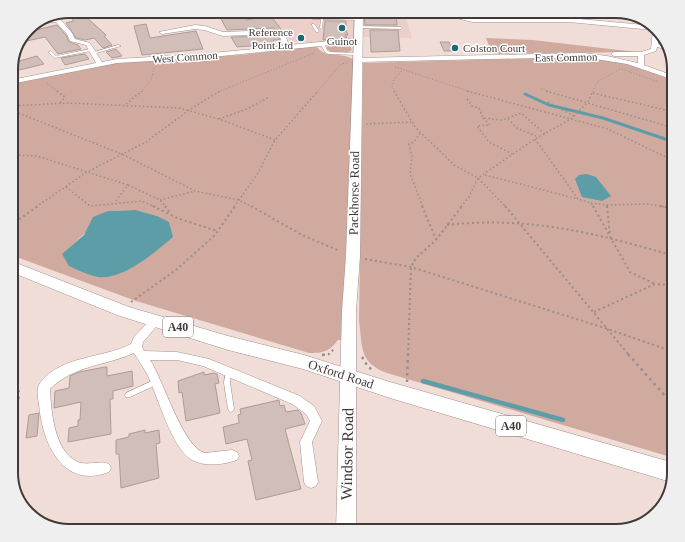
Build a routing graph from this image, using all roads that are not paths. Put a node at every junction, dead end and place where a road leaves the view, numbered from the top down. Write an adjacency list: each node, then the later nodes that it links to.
1 (313, 18): 2 (lane)
2 (320, 18): 10 (lane)
3 (359, 18): 15 (main road, Packhorse Road)
4 (363, 18): 11 (lane)
5 (462, 18): 9 (street)
6 (55, 20): 7 (street)
7 (58, 20): 21 (street)
8 (313, 25): 12 (lane)
9 (643, 26)
10 (321, 28)
11 (401, 28)
12 (317, 31)
13 (162, 32): 20 (street)
14 (656, 37): 17 (street)
15 (360, 40): 16 (street, West Common); 25 (main road, Packhorse Road)
16 (322, 43): 20 (street, West Common); 25 (lane)
17 (656, 45): 19 (street); 23 (street)
18 (120, 46): 21 (lane)
19 (662, 46)
20 (287, 48): 26 (street, West Common)
21 (91, 51): 22 (lane); 26 (street)
22 (50, 52)
23 (641, 54): 24 (street); 27 (street)
24 (604, 56): 25 (street, East Common); 27 (street, East Common)
25 (359, 57): 34 (main road, Packhorse Road)
26 (100, 64): 29 (street, West Common)
27 (639, 65): 28 (street, East Common)
28 (667, 75)
29 (18, 81)
30 (18, 269): 31 (main road, Oxford Road / A40)
31 (156, 321): 32 (street); 34 (main road, Oxford Road / A40)
32 (138, 351): 33 (street); 35 (street); 39 (street)
33 (228, 372): 37 (lane); 41 (street)
34 (349, 376): 40 (main road, Oxford Road / A40); 42 (main road, Windsor Road)
35 (156, 382): 36 (lane); 38 (street)
36 (128, 395)
37 (232, 410)
38 (232, 456)
39 (104, 468)
40 (667, 471)
41 (311, 482)
42 (346, 524)

